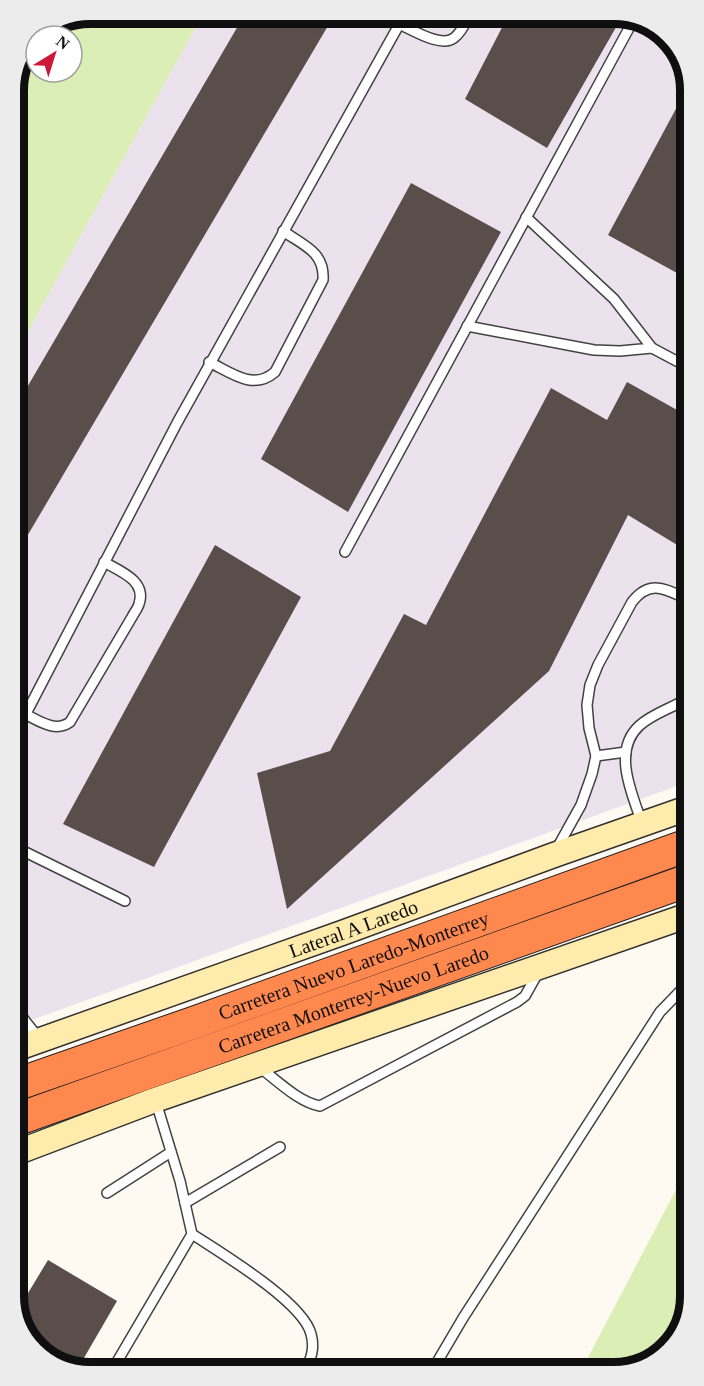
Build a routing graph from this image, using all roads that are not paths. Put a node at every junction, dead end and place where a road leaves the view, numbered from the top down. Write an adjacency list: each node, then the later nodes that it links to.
1 (399, 24): 2 (lane); 5 (lane)
2 (464, 24)
3 (630, 26): 4 (lane)
4 (526, 217): 6 (lane); 7 (lane)
5 (283, 231): 8 (lane); 8 (lane)
6 (467, 326): 7 (lane); 10 (lane)
7 (652, 348): 9 (lane)
8 (210, 362): 11 (lane)
9 (680, 363)
10 (345, 552)
11 (104, 562): 14 (lane); 14 (lane)
12 (680, 596): 16 (lane)
13 (680, 703): 15 (lane)
14 (25, 714)
15 (626, 752): 16 (lane); 18 (lane)
16 (597, 756): 21 (lane)
17 (680, 811): 18 (street, Lateral A Laredo)
18 (643, 825): 21 (street, Lateral A Laredo)
19 (680, 848): 31 (highway, Carretera Nuevo Laredo-Monterrey)
20 (24, 851): 23 (lane)
21 (554, 855): 28 (street, Lateral A Laredo)
22 (680, 884): 30 (highway, Carretera Monterrey-Nuevo Laredo)
23 (125, 901)
24 (680, 918): 25 (street)
25 (541, 966): 30 (street); 30 (lane)
26 (680, 991): 42 (lane)
27 (24, 1020): 28 (lane)
28 (41, 1040): 29 (street, Lateral A Laredo)
29 (24, 1046)
30 (252, 1051): 32 (highway, Carretera Monterrey-Nuevo Laredo)
31 (24, 1082)
32 (151, 1087): 33 (highway, Carretera Monterrey-Nuevo Laredo); 35 (street); 36 (lane)
33 (24, 1118)
34 (280, 1147): 38 (lane)
35 (24, 1149)
36 (171, 1152): 37 (lane); 38 (lane)
37 (106, 1193)
38 (185, 1203): 39 (lane)
39 (192, 1234): 40 (lane); 41 (lane)
40 (117, 1362)
41 (309, 1362)
42 (437, 1362)

